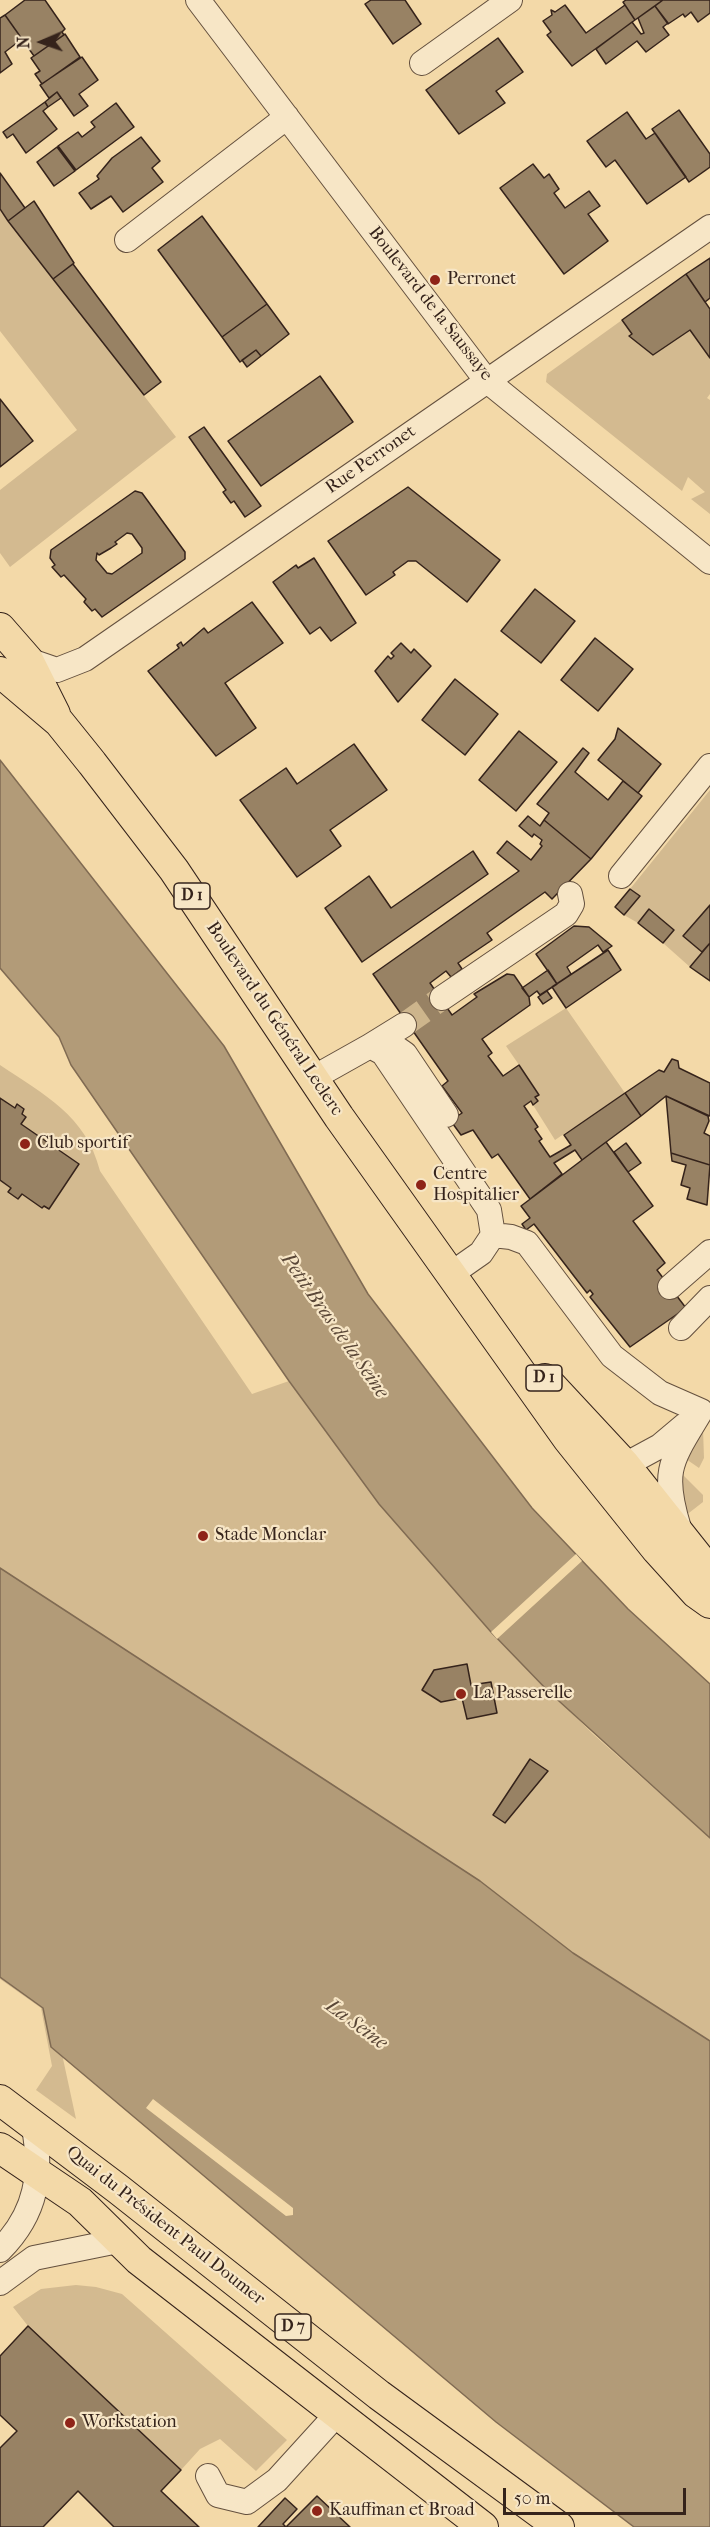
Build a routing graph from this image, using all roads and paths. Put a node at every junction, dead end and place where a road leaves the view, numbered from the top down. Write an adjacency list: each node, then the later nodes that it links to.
1 (198, 0): 4 (street, Boulevard de la Saussaye)
2 (510, 0): 3 (street)
3 (422, 63)
4 (287, 117): 6 (street); 7 (street, Boulevard de la Saussaye)
5 (710, 227): 7 (street, Rue Perronet)
6 (127, 240)
7 (486, 380): 8 (street, Boulevard de la Saussaye); 10 (street, Rue Perronet)
8 (710, 562)
9 (0, 628): 10 (main road, Boulevard du Général Leclerc / D 1)
10 (28, 660): 12 (main road, Boulevard du Général Leclerc / D 1)
11 (0, 672): 12 (main road, Boulevard du Général Leclerc / D 1)
12 (59, 722): 19 (main road, Boulevard du Général Leclerc / D 1)
13 (710, 766): 14 (street)
14 (621, 876)
15 (570, 894): 16 (street)
16 (442, 998)
17 (404, 1024): 18 (street)
18 (373, 1047): 19 (street); 20 (street)
19 (314, 1078): 22 (main road, Boulevard du Général Leclerc / D 1)
20 (493, 1235): 22 (street); 26 (street)
21 (710, 1252): 23 (street)
22 (457, 1282): 27 (main road, Boulevard du Général Leclerc / D 1); 29 (main road, Boulevard du Général Leclerc / D 1)
23 (670, 1287)
24 (710, 1298): 25 (street)
25 (681, 1328)
26 (706, 1406): 28 (street); 29 (street)
27 (581, 1454): 29 (street); 32 (main road, Boulevard du Général Leclerc / D 1)
28 (673, 1458): 29 (street); 30 (street)
29 (631, 1472): 30 (main road, Boulevard du Général Leclerc / D 1)
30 (679, 1530): 31 (main road, Boulevard du Général Leclerc / D 1)
31 (710, 1572)
32 (710, 1603)
33 (0, 2100): 34 (main road, Quai du Président Paul Doumer / D 7)
34 (33, 2122): 36 (street); 43 (main road, Quai du Président Paul Doumer / D 7)
35 (0, 2148): 36 (main road, Quai du Président Paul Doumer / D 7)
36 (37, 2171): 37 (main road, Quai du Président Paul Doumer / D 7); 38 (street)
37 (118, 2241): 39 (street); 40 (main road, Quai du Président Paul Doumer / D 7)
38 (0, 2250)
39 (0, 2283)
40 (337, 2414): 41 (street); 42 (main road, Quai du Président Paul Doumer / D 7)
41 (208, 2476)
42 (483, 2527)
43 (559, 2527)

